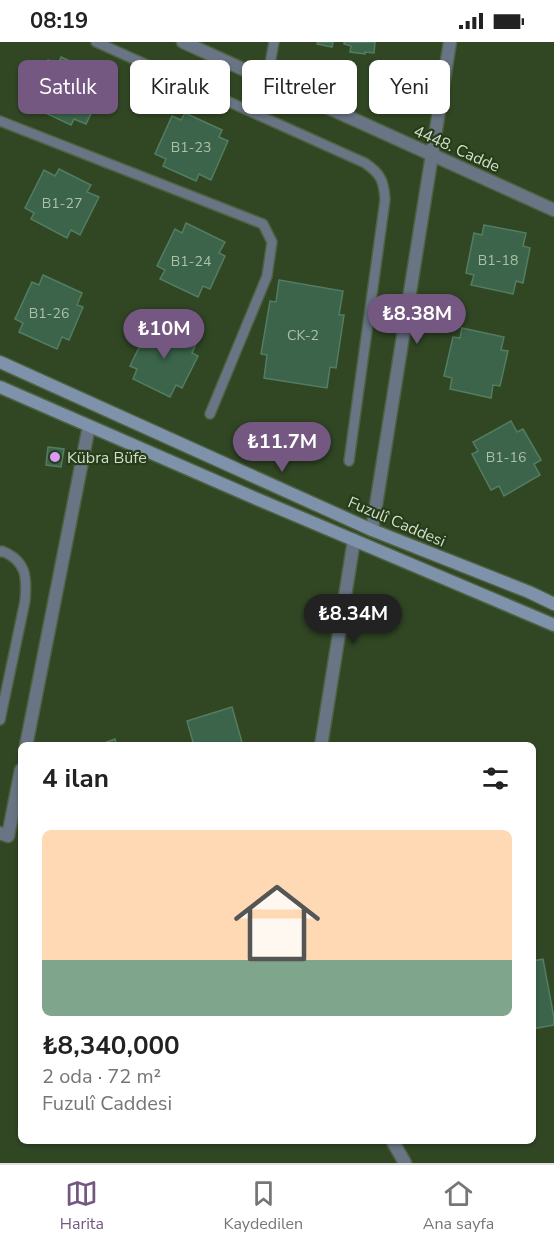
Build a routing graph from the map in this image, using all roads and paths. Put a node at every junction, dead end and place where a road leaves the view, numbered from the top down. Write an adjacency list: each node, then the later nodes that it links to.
1 (96, 42): 15 (lane)
2 (183, 42): 6 (street, 4448. Cadde)
3 (274, 42): 5 (lane)
4 (450, 42): 9 (street)
5 (271, 60)
6 (242, 69)
7 (342, 114): 9 (street, 4448. Cadde)
8 (0, 121): 13 (lane)
9 (432, 155): 10 (street, 4448. Cadde); 16 (street)
10 (554, 210)
11 (1, 360): 16 (street, Fuzulî Caddesi)
12 (0, 387): 14 (street, Fuzulî Caddesi)
13 (210, 414)
14 (89, 426): 17 (street, Fuzulî Caddesi); 22 (street)
15 (349, 462)
16 (372, 530): 19 (street, Fuzulî Caddesi)
17 (354, 540): 20 (street, Fuzulî Caddesi); 23 (street)
18 (0, 552): 21 (lane)
19 (554, 604)
20 (554, 625)
21 (0, 720)
22 (27, 742)
23 (322, 742)
24 (18, 781): 25 (street)
25 (4, 835): 26 (street)
26 (18, 841)
27 (394, 1144): 28 (street)
28 (405, 1163)

